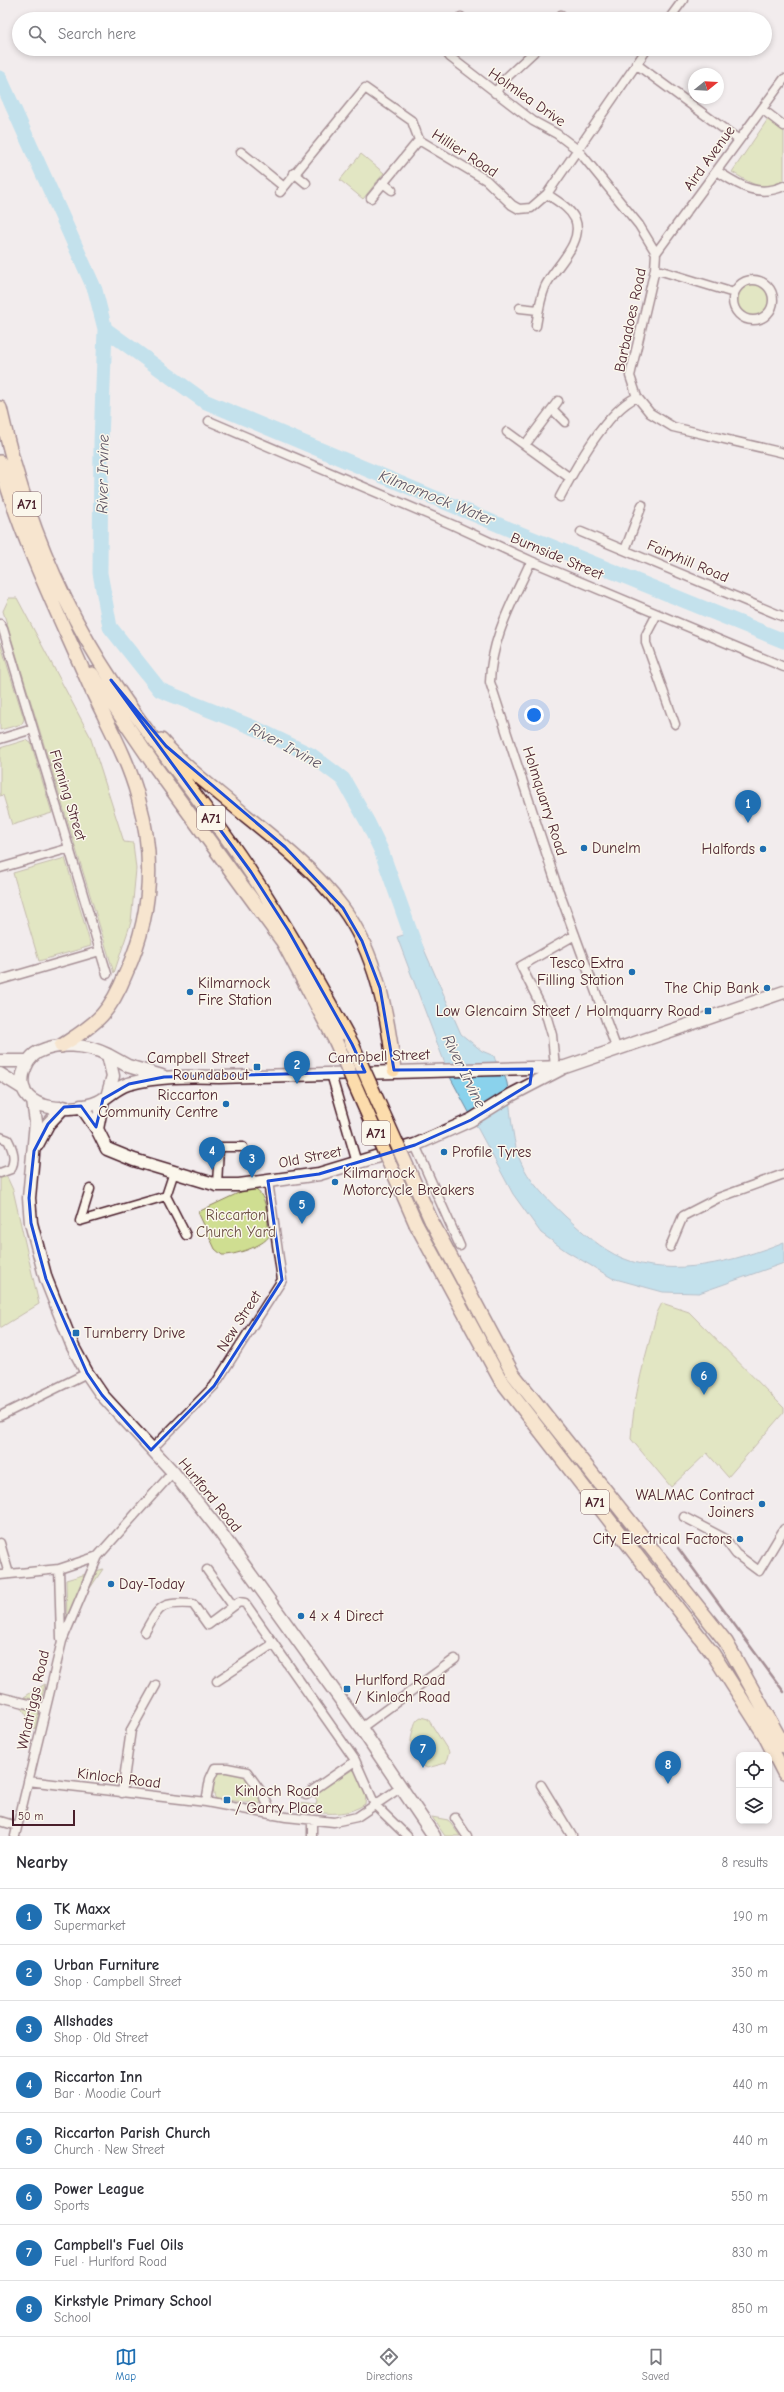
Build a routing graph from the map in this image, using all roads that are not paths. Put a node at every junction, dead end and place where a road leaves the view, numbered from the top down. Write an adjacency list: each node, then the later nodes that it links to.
1 (683, 0): 2 (street)
2 (674, 12)
3 (449, 56): 8 (street, Holmlea Drive)
4 (530, 56): 8 (street)
5 (642, 56): 6 (street, Hillier Road)
6 (636, 64): 12 (street); 13 (street, Hillier Road)
7 (784, 79): 9 (street, Aird Avenue)
8 (495, 93): 13 (street, Holmlea Drive)
9 (762, 109): 10 (street); 12 (street, Aird Avenue)
10 (784, 126)
11 (419, 140): 16 (street, Hillier Road); 18 (street); 21 (street, Hillier Road)
12 (739, 140): 15 (street, Aird Avenue)
13 (578, 150): 21 (street, Hillier Road); 23 (street, Holmlea Drive)
14 (241, 152): 16 (street, Hillier Road)
15 (717, 171): 19 (street); 23 (street, Aird Avenue)
16 (294, 173): 17 (street)
17 (306, 183)
18 (383, 183): 20 (street); 22 (street)
19 (784, 186)
20 (392, 190)
21 (548, 194): 27 (street)
22 (372, 198)
23 (656, 254): 24 (street, Barbadoes Road)
24 (655, 269): 25 (street); 29 (street, Barbadoes Road)
25 (734, 293): 25 (street)
26 (520, 308): 27 (street)
27 (538, 310): 28 (street)
28 (536, 326)
29 (637, 397): 37 (street, Barbadoes Road); 39 (street)
30 (558, 400): 32 (street)
31 (0, 408): 50 (main road, A71)
32 (552, 409): 34 (street); 36 (street)
33 (208, 421): 44 (street, Burnside Street)
34 (566, 422)
35 (507, 432): 36 (street)
36 (525, 445): 39 (street)
37 (784, 453)
38 (0, 462): 45 (main road, A71)
39 (570, 478): 40 (street)
40 (560, 497)
41 (642, 505): 43 (street)
42 (581, 532): 43 (street, Fairyhill Road)
43 (625, 550): 47 (street, Fairyhill Road)
44 (531, 561): 46 (street, Burnside Street); 56 (street, Holmquarry Road)
45 (55, 606): 61 (main road); 117 (main road, A71, bridge)
46 (657, 614): 49 (street, Burnside Street); 51 (street)
47 (784, 617)
48 (0, 625): 52 (street, Fleming Street)
49 (784, 667)
50 (111, 680): 68 (main road); 115 (main road, A71, bridge)
51 (675, 724)
52 (33, 729): 53 (street); 54 (street, Fleming Street)
53 (0, 739)
54 (70, 848): 55 (street); 57 (street, Fleming Street)
55 (0, 868)
56 (575, 935): 62 (street, Holmquarry Road); 66 (street)
57 (100, 951): 58 (street, Fleming Street); 59 (street)
58 (107, 974)
59 (0, 980)
60 (784, 992): 62 (main road, Campbell Street)
61 (61, 1046): 63 (main road); 65 (main road)
62 (617, 1050): 66 (main road, Campbell Street)
63 (108, 1055): 71 (main road, Campbell Street); 74 (main road)
64 (0, 1061): 65 (main road)
65 (28, 1061): 73 (main road)
66 (560, 1067): 67 (main road, Campbell Street); 72 (main road, Old Street)
67 (532, 1069): 68 (main road, Campbell Street); 72 (main road)
68 (394, 1070): 70 (main road, Campbell Street)
69 (0, 1074): 73 (main road)
70 (331, 1074): 71 (main road, Campbell Street); 83 (street)
71 (164, 1077): 74 (main road, Campbell Street)
72 (530, 1084): 80 (main road, Old Street)
73 (24, 1089): 75 (main road)
74 (106, 1096): 76 (main road); 78 (main road)
75 (33, 1101): 77 (main road); 82 (main road, Hurlford Road)
76 (81, 1106): 77 (main road); 78 (main road, Old Street)
77 (64, 1107): 82 (main road, Hurlford Road)
78 (97, 1129): 85 (main road, Old Street)
79 (0, 1137): 84 (street)
80 (415, 1145): 83 (main road, Old Street); 92 (street)
81 (243, 1147): 88 (street)
82 (34, 1151): 94 (main road, Hurlford Road)
83 (357, 1163): 87 (main road, Old Street)
84 (0, 1172)
85 (174, 1172): 88 (main road, Old Street); 90 (street)
86 (784, 1174): 93 (street)
87 (268, 1181): 88 (main road, Old Street); 96 (street, New Street)
88 (217, 1185)
89 (90, 1189): 90 (street)
90 (166, 1196): 91 (street)
91 (186, 1235)
92 (460, 1246)
93 (670, 1248)
94 (87, 1373): 95 (street); 96 (main road, Hurlford Road)
95 (0, 1415)
96 (151, 1450): 97 (main road, Hurlford Road)
97 (173, 1472): 101 (street); 114 (main road, Hurlford Road)
98 (684, 1517): 99 (street)
99 (784, 1530)
100 (0, 1543): 104 (street)
101 (98, 1556): 102 (street); 107 (street, Whatriggs Road)
102 (60, 1569): 104 (street); 107 (street, Whatriggs Road)
103 (206, 1570): 105 (street)
104 (4, 1575)
105 (233, 1606): 106 (street); 108 (street)
106 (145, 1632)
107 (62, 1641): 113 (street, Whatriggs Road)
108 (273, 1644): 110 (street); 116 (street)
109 (455, 1659): 114 (street)
110 (217, 1681)
111 (156, 1685): 121 (street)
112 (0, 1697): 113 (street)
113 (46, 1708): 118 (street, Whatriggs Road)
114 (361, 1728): 120 (main road, Hurlford Road)
115 (784, 1746)
116 (355, 1761): 122 (street); 124 (street)
117 (784, 1773)
118 (28, 1781): 121 (street, Kinloch Road); 129 (street, Whatriggs Road)
119 (541, 1785): 135 (street)
120 (400, 1788): 124 (street, Kinloch Road); 133 (main road, Hurlford Road)
121 (122, 1793): 123 (street, Kinloch Road)
122 (306, 1795)
123 (206, 1802): 125 (street, Kinloch Road); 125 (street)
124 (375, 1805): 127 (street, Kinloch Road); 132 (street)
125 (273, 1815): 127 (street, Kinloch Road)
126 (455, 1818): 134 (street)
127 (312, 1820): 131 (street)
128 (0, 1821): 129 (street)
129 (17, 1826): 130 (street, Whatriggs Road)
130 (15, 1836)
131 (312, 1836)
132 (407, 1836)
133 (434, 1836)
134 (467, 1836)
135 (572, 1836)

